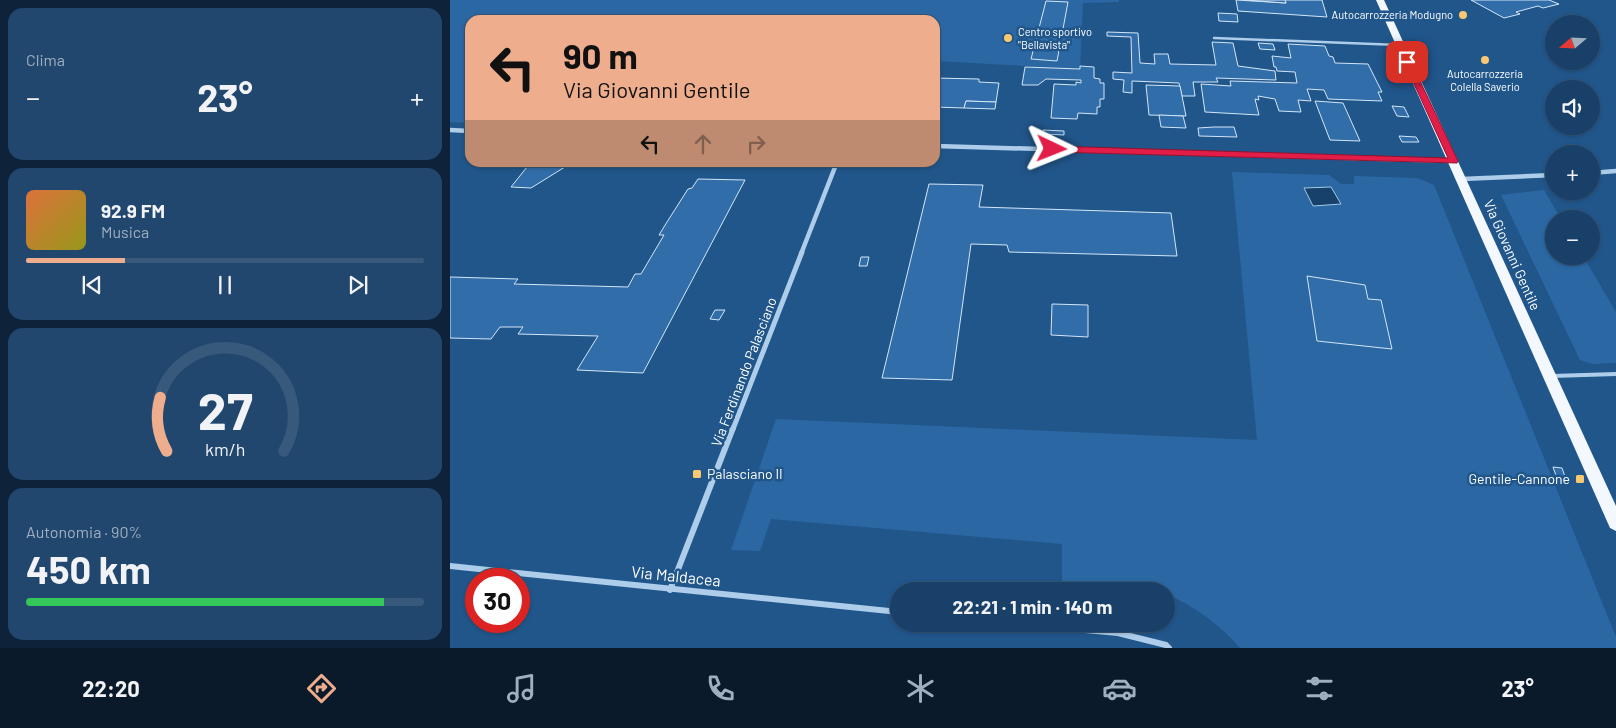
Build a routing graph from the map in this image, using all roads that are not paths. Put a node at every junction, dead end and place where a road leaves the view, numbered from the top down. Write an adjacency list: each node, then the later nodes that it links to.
1 (1380, 0): 3 (main road, Via Giovanni Gentile)
2 (1214, 38): 3 (lane)
3 (1400, 45): 7 (main road, Via Giovanni Gentile)
4 (450, 130): 5 (street)
5 (465, 131)
6 (940, 146): 7 (street)
7 (1453, 161): 12 (main road, Via Giovanni Gentile)
8 (835, 167): 17 (street, Via Ferdinando Palasciano)
9 (1616, 171): 10 (street)
10 (1600, 172)
11 (1545, 174): 12 (street)
12 (1462, 179): 14 (main road, Via Giovanni Gentile)
13 (1616, 374): 14 (lane)
14 (1550, 376): 15 (main road, Via Giovanni Gentile)
15 (1616, 523)
16 (450, 566): 17 (street, Via Maldacea)
17 (670, 590): 18 (street, Via Maldacea)
18 (890, 611)
19 (1107, 632): 20 (street)
20 (1170, 648)

